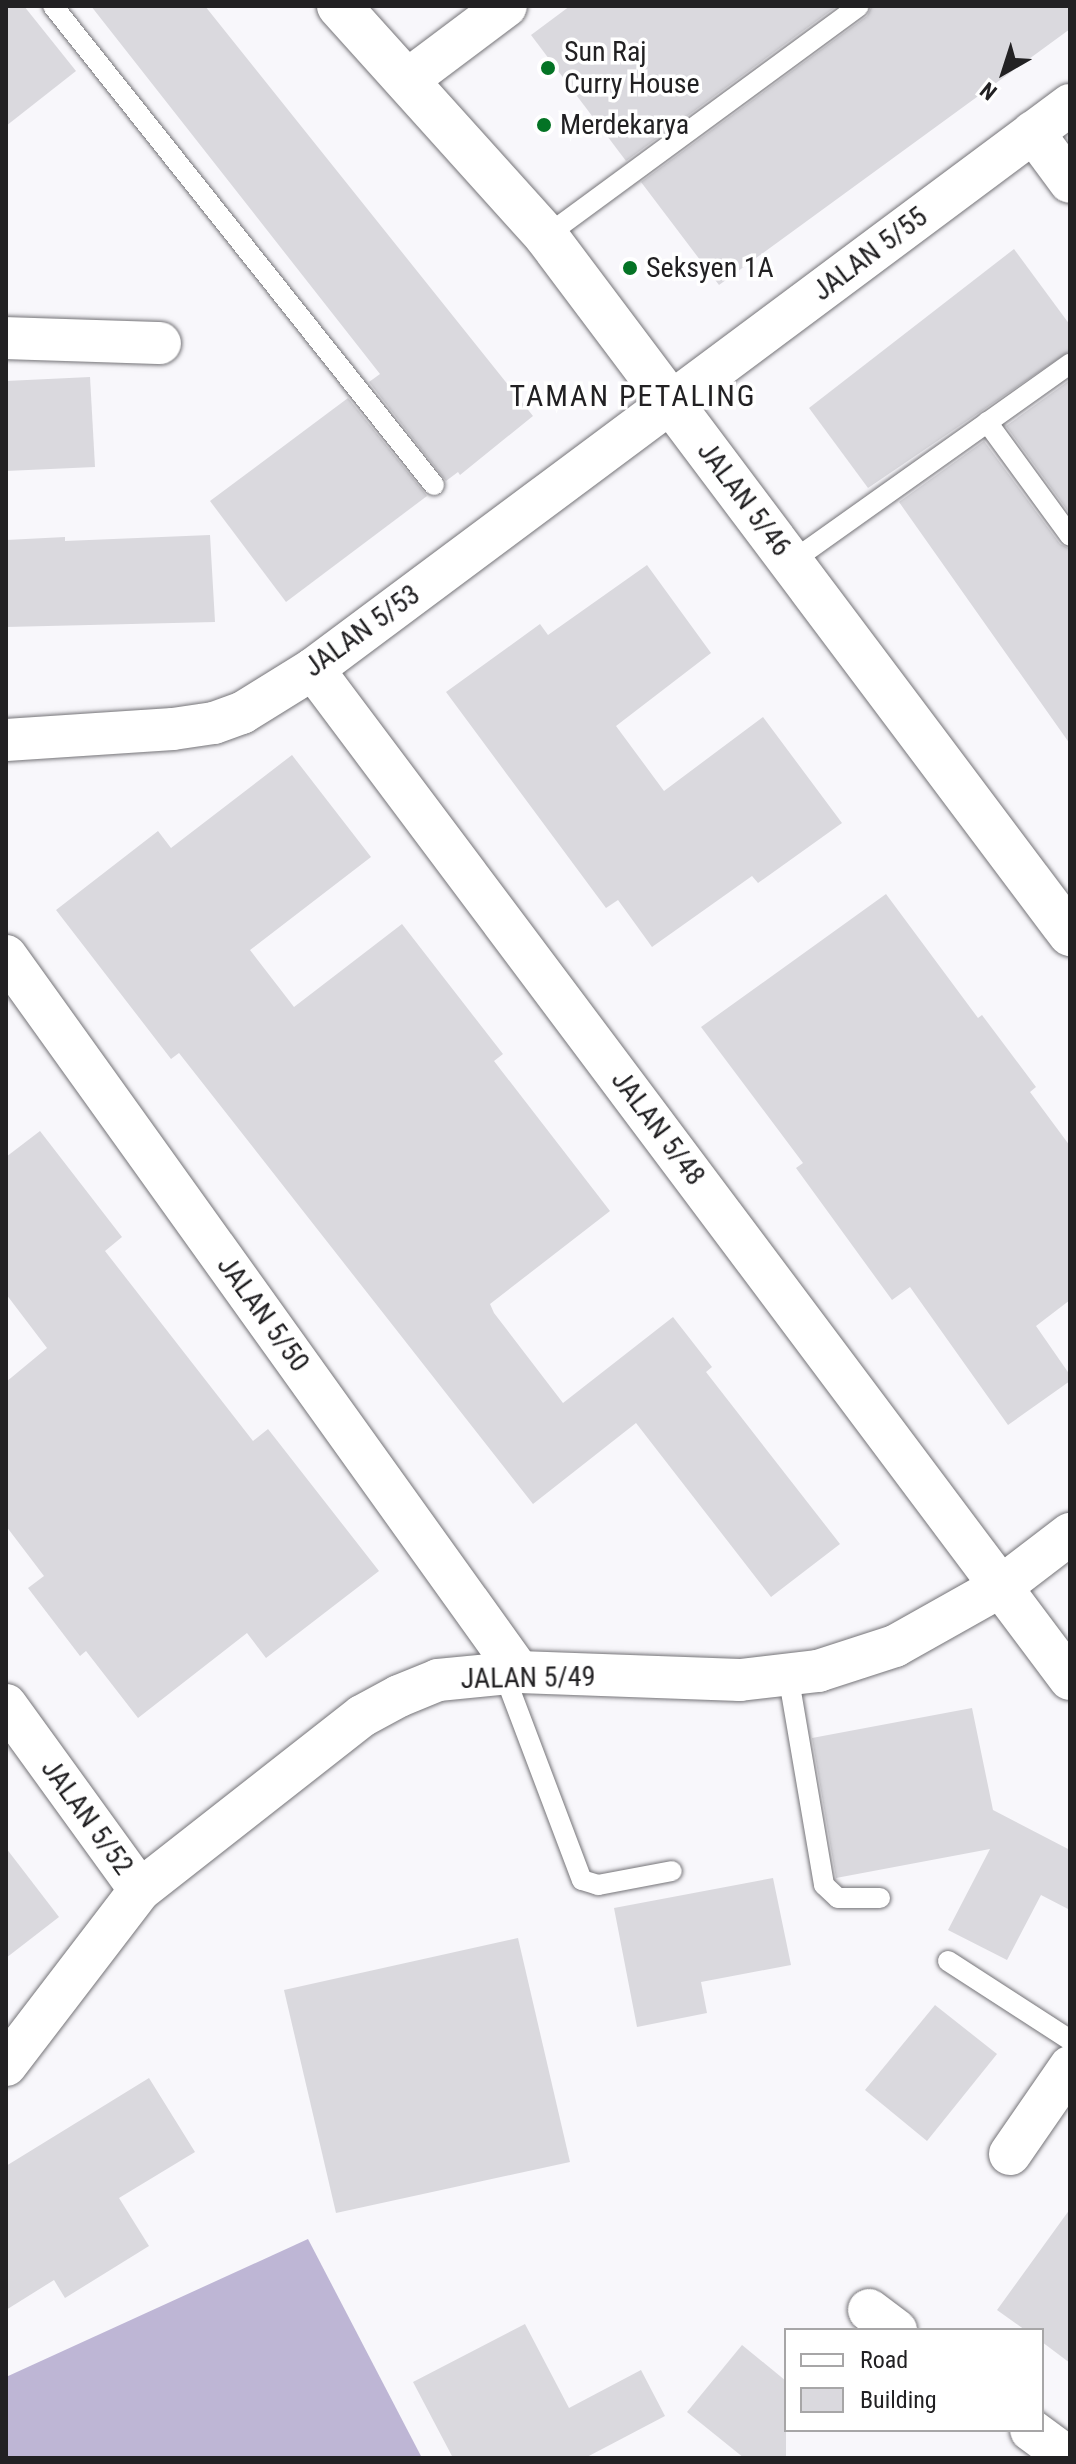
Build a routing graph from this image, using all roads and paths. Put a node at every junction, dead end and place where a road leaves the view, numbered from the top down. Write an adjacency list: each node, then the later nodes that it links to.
1 (339, 6): 5 (street, JALAN 5/46)
2 (506, 6): 5 (street)
3 (859, 6): 9 (lane)
4 (63, 9): 15 (lane)
5 (406, 81): 9 (street, JALAN 5/46)
6 (1070, 105): 7 (street, JALAN 5/55)
7 (1033, 132): 8 (street); 13 (street, JALAN 5/55)
8 (1070, 182)
9 (546, 236): 13 (street, JALAN 5/46)
10 (6, 338): 11 (street)
11 (160, 343)
12 (1070, 364): 14 (lane)
13 (671, 403): 17 (street, JALAN 5/46); 18 (street, JALAN 5/53)
14 (987, 422): 16 (lane); 17 (lane)
15 (434, 485)
16 (1070, 536)
17 (791, 562): 20 (street, JALAN 5/46)
18 (313, 669): 19 (street, JALAN 5/53); 23 (street, JALAN 5/48)
19 (6, 740)
20 (1070, 934)
21 (6, 956): 24 (street, JALAN 5/50)
22 (1070, 1534): 23 (street, JALAN 5/49)
23 (1002, 1586): 25 (street, JALAN 5/49); 26 (street, JALAN 5/48)
24 (512, 1673): 25 (street, JALAN 5/49); 28 (lane); 29 (street, JALAN 5/49)
25 (788, 1674): 30 (lane)
26 (1070, 1679)
27 (6, 1705): 29 (street, JALAN 5/52)
28 (672, 1871)
29 (140, 1890): 33 (street, JALAN 5/49)
30 (880, 1898)
31 (948, 1961): 32 (lane)
32 (1070, 2040)
33 (6, 2065)
34 (1070, 2067): 35 (street)
35 (1010, 2154)
36 (1034, 2432): 37 (street)
37 (1069, 2458)

